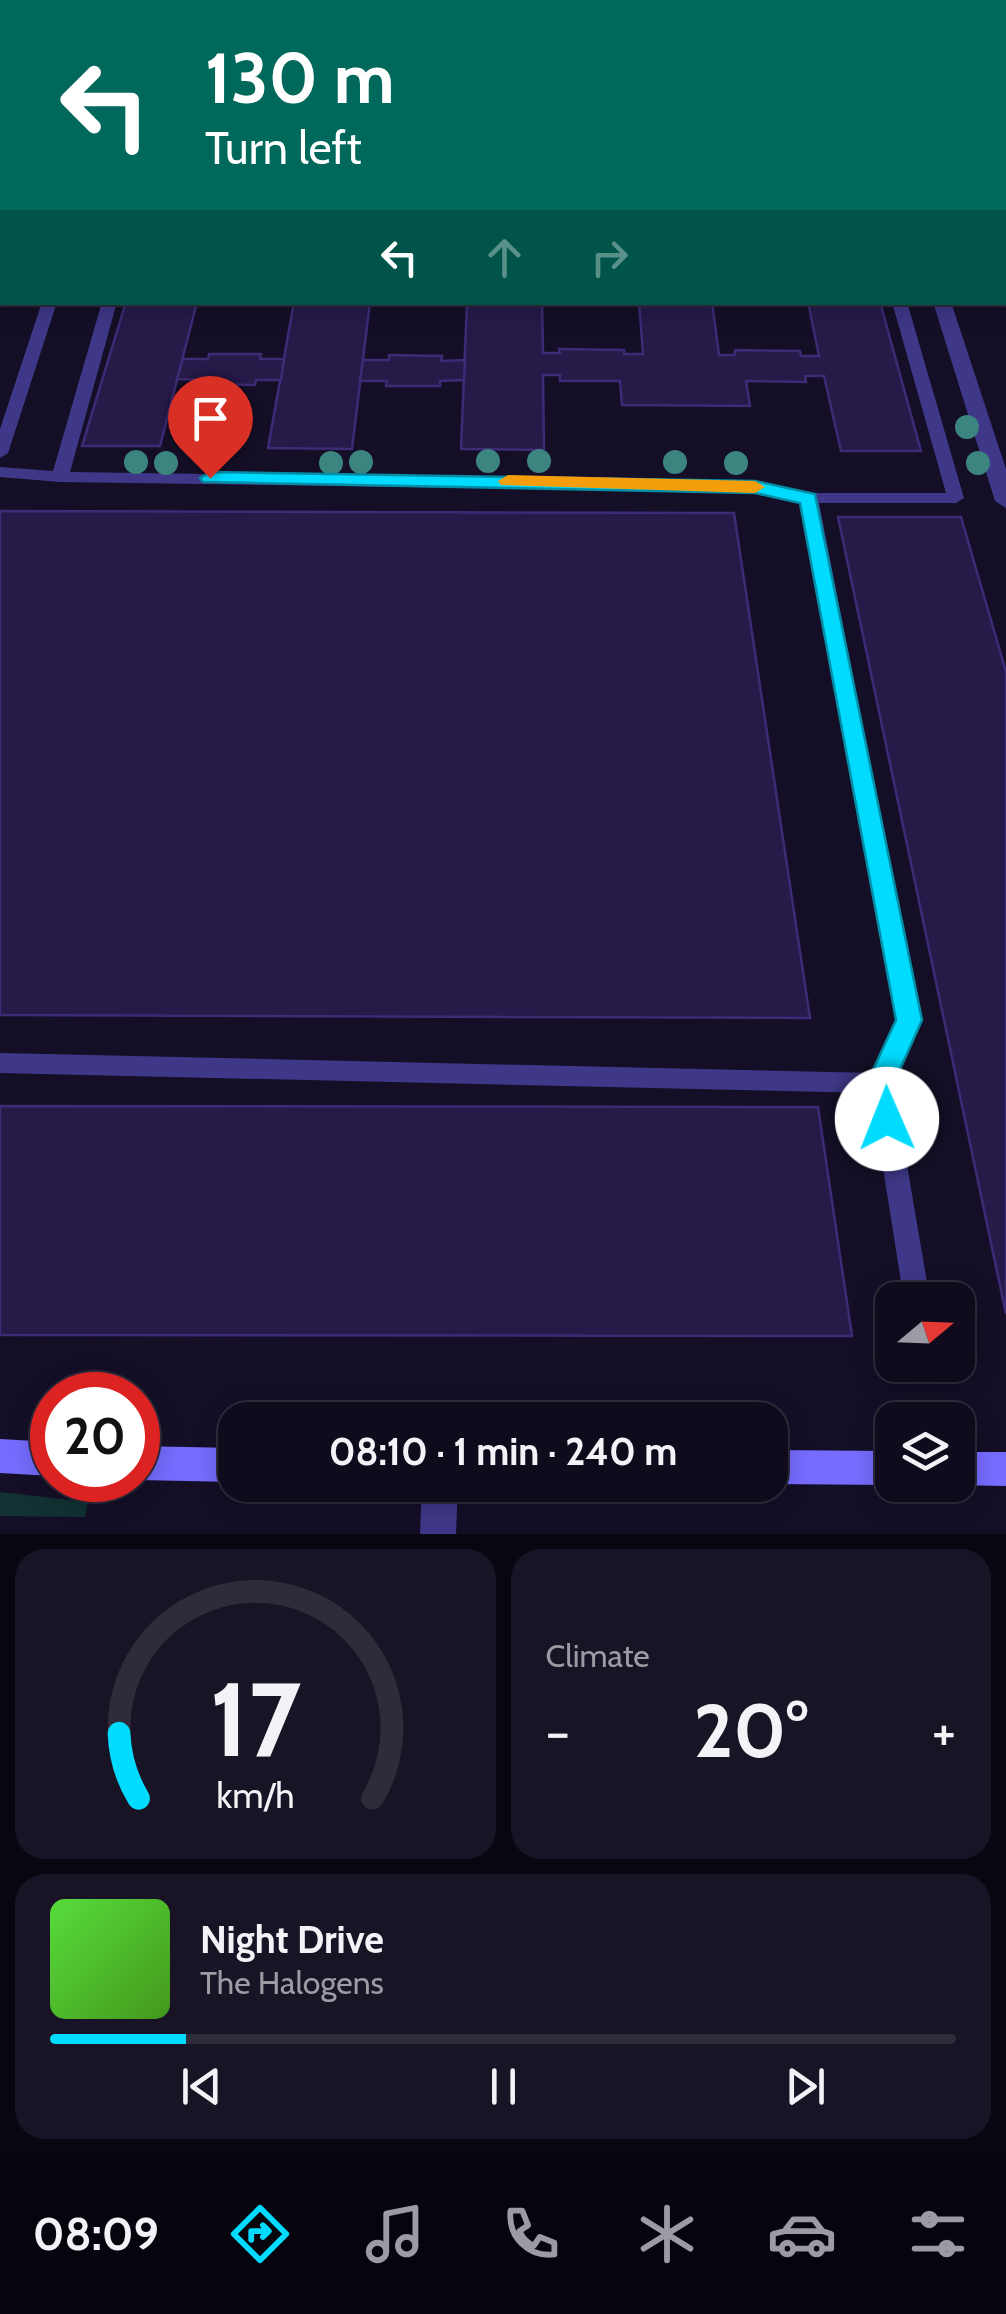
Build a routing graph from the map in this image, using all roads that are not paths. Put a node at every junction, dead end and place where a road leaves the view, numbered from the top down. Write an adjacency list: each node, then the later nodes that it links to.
1 (49, 305): 5 (lane)
2 (109, 305): 8 (lane)
3 (900, 305): 9 (lane)
4 (943, 305): 10 (street)
5 (7, 411): 6 (lane)
6 (0, 453)
7 (0, 472): 8 (lane)
8 (60, 477): 9 (lane)
9 (808, 498): 12 (lane)
10 (1006, 501)
11 (0, 1063): 12 (lane)
12 (880, 1083): 13 (lane)
13 (914, 1282)
14 (0, 1456): 15 (street)
15 (30, 1458)
16 (160, 1463): 17 (street)
17 (218, 1465)
18 (788, 1467): 19 (street)
19 (875, 1468)
20 (975, 1469): 21 (street)
21 (1006, 1469)
22 (439, 1502): 23 (street)
23 (438, 1534)

